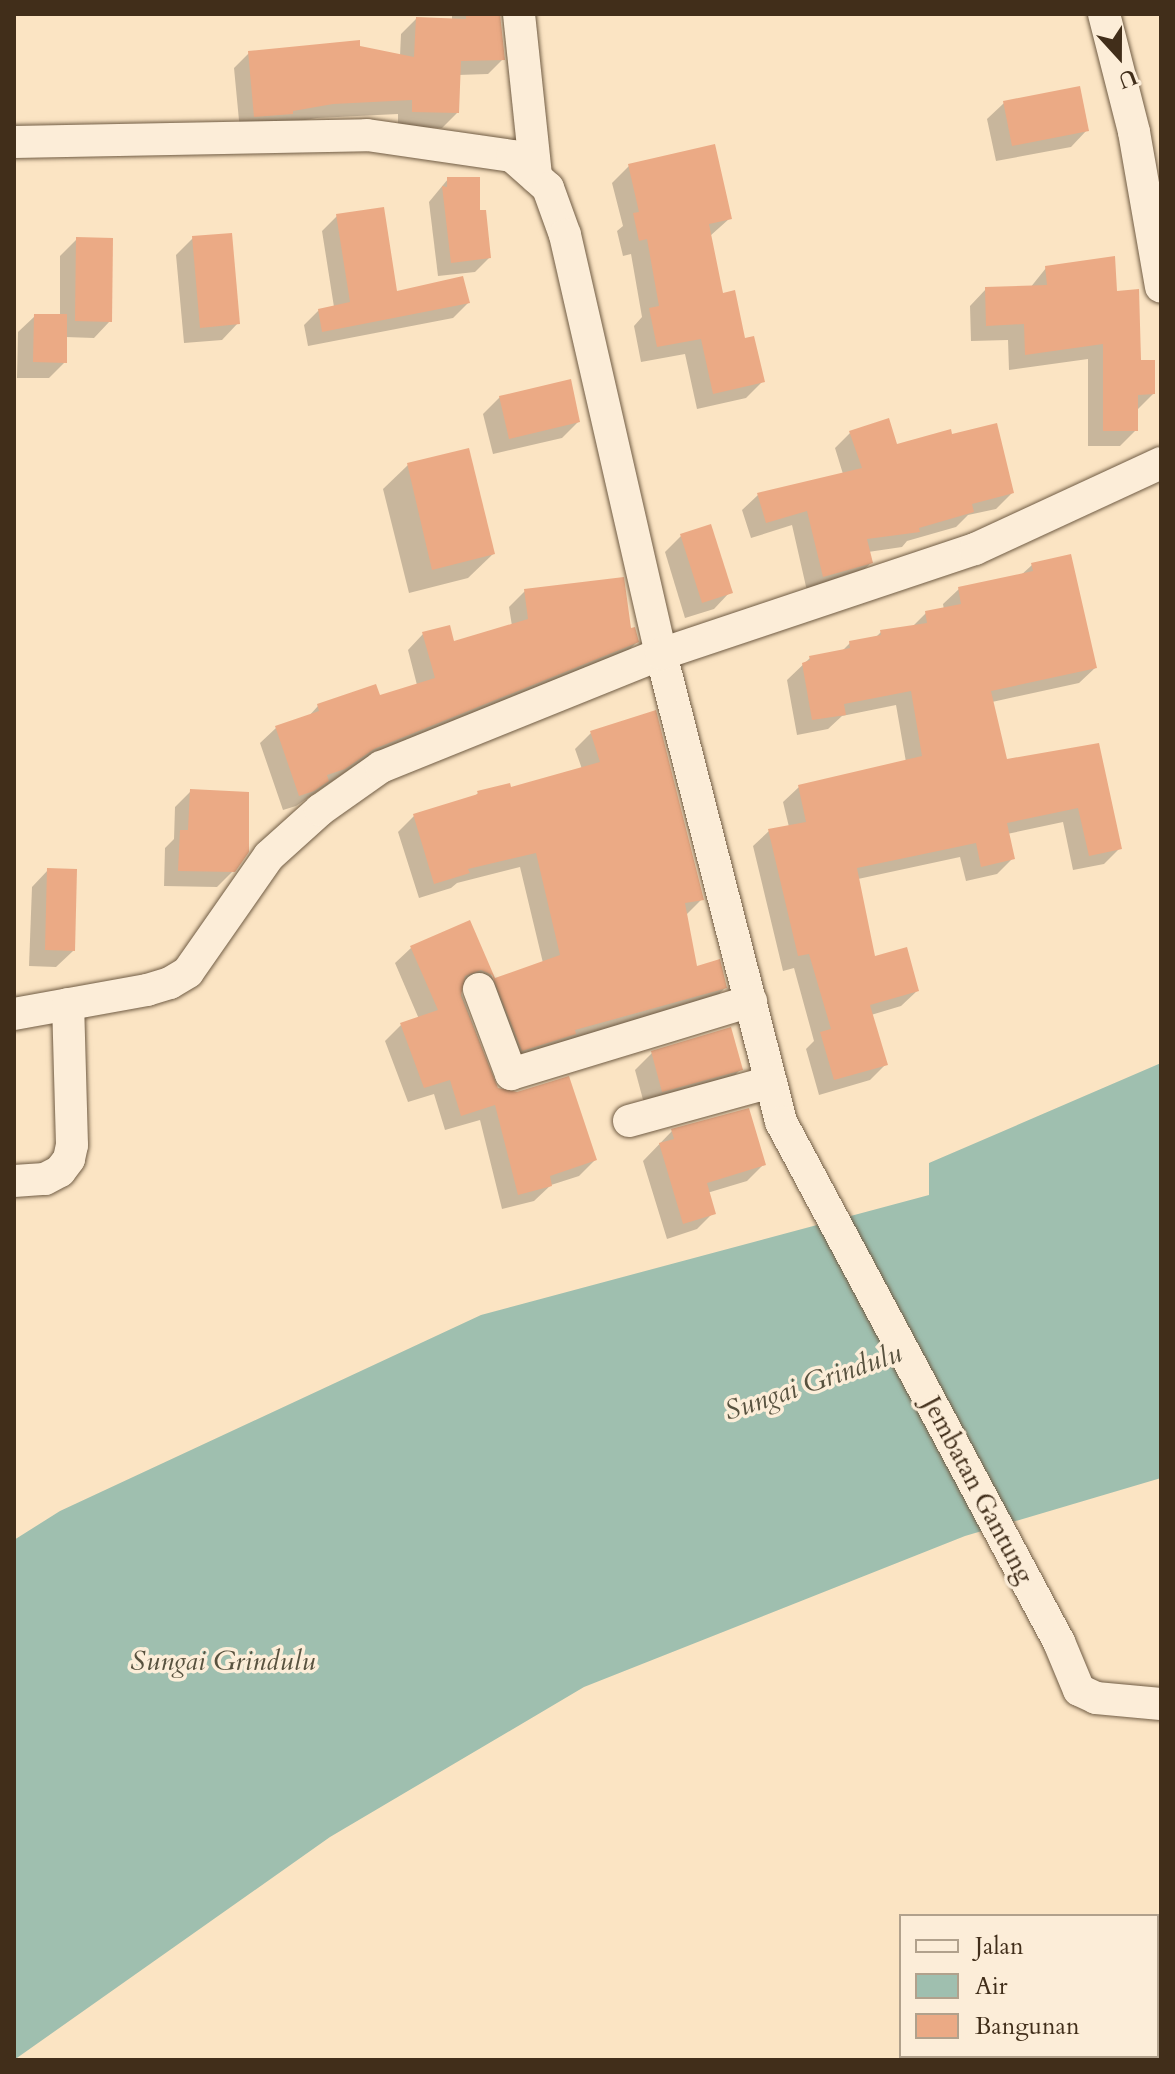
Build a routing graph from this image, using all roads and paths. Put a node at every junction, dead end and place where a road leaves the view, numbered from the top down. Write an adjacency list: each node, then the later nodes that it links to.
1 (519, 14): 4 (street)
2 (1104, 14): 5 (street)
3 (14, 142): 4 (street)
4 (536, 177): 7 (street, Jembatan Gantung)
5 (1161, 287)
6 (1161, 463): 7 (street)
7 (661, 654): 9 (street, Jembatan Gantung); 10 (street)
8 (479, 989): 9 (street)
9 (751, 1001): 12 (street, Jembatan Gantung)
10 (68, 1004): 11 (street); 14 (street)
11 (14, 1014)
12 (771, 1082): 13 (street); 15 (street, Jembatan Gantung)
13 (629, 1121)
14 (14, 1181)
15 (1161, 1704)

